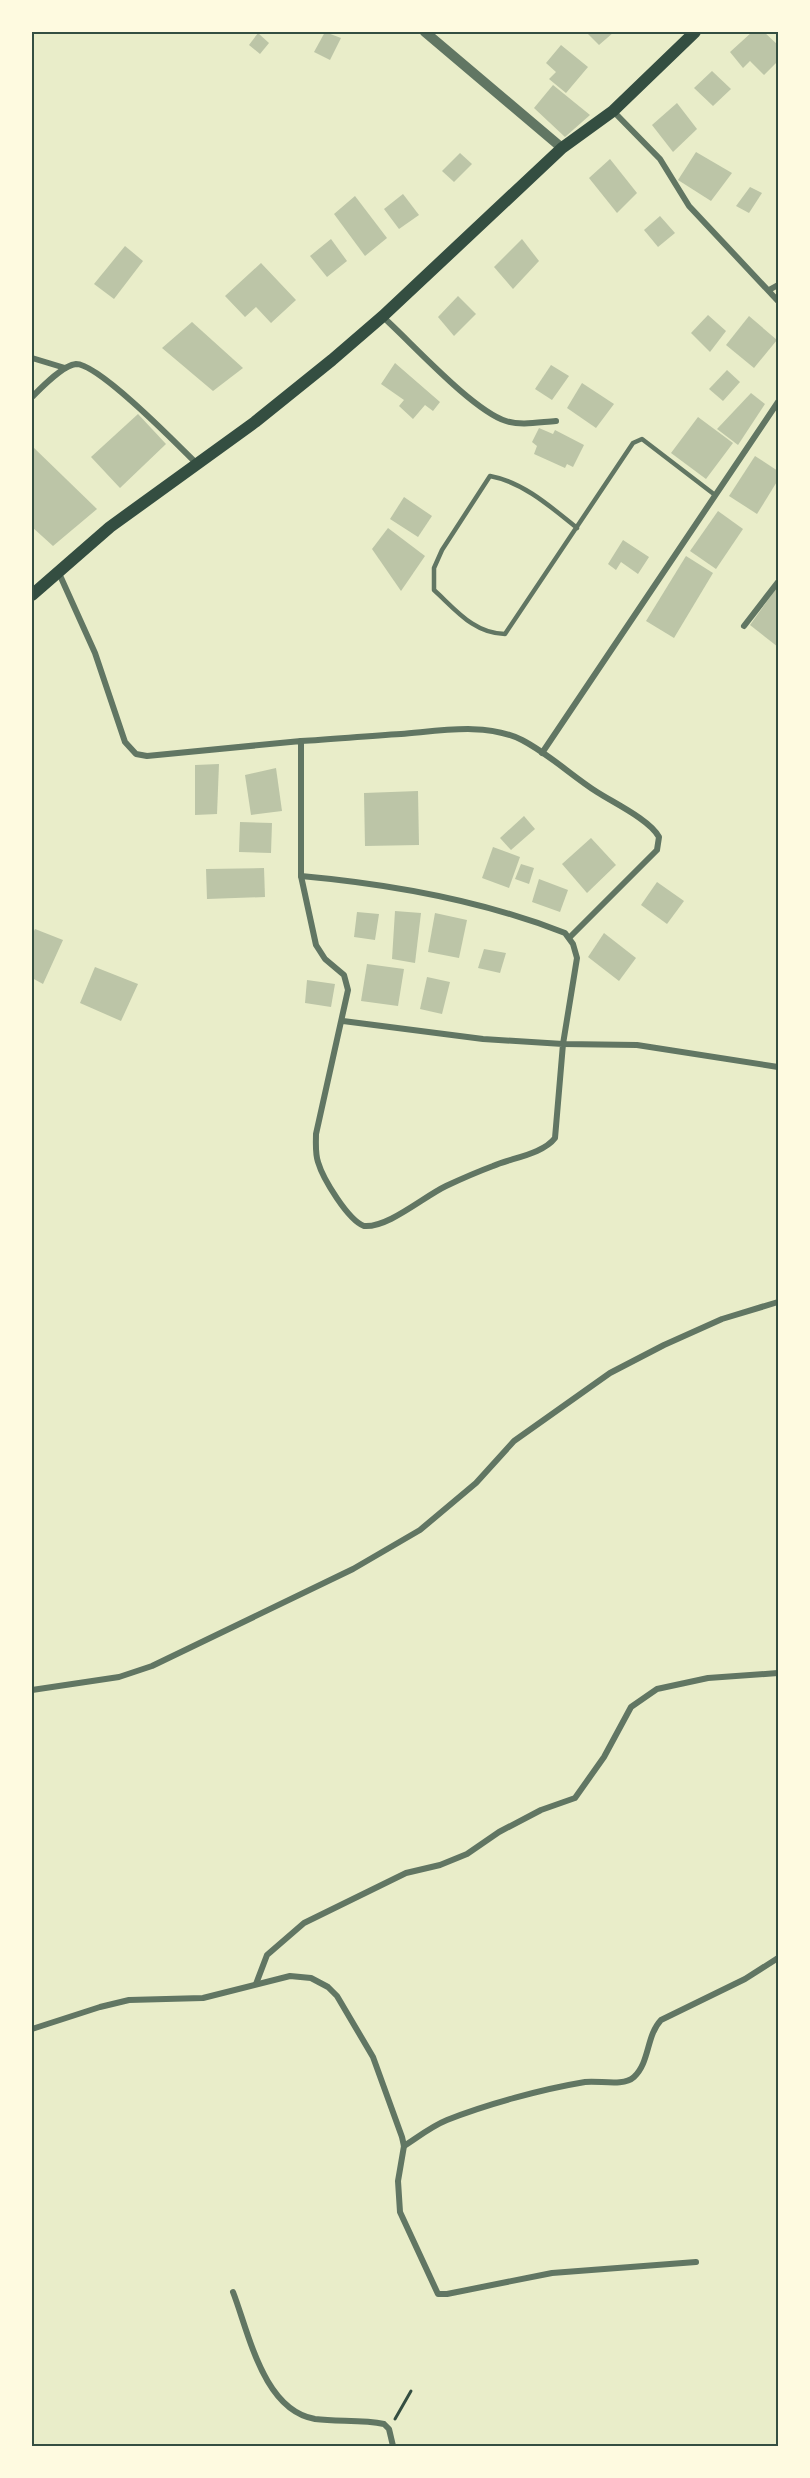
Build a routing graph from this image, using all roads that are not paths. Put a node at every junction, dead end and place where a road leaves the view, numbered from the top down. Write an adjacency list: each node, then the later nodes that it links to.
1 (425, 32): 4 (street)
2 (695, 32): 3 (main road)
3 (613, 111): 4 (main road); 6 (street)
4 (562, 148): 8 (main road)
5 (778, 285): 6 (street)
6 (769, 290): 7 (street)
7 (778, 301)
8 (383, 316): 13 (street); 14 (main road)
9 (32, 358): 10 (street)
10 (65, 368): 11 (street); 14 (street)
11 (32, 396)
12 (778, 402): 15 (street)
13 (556, 421)
14 (196, 463): 17 (main road)
15 (715, 495): 16 (lane); 22 (street)
16 (577, 528): 16 (lane)
17 (58, 571): 19 (main road); 21 (street)
18 (778, 582): 20 (street)
19 (32, 595)
20 (744, 626)
21 (301, 741): 22 (street); 23 (street)
22 (542, 753): 24 (street)
23 (301, 876): 24 (street); 25 (street)
24 (570, 937): 26 (street)
25 (343, 1021): 26 (street); 26 (street)
26 (563, 1044): 27 (street)
27 (778, 1067)
28 (778, 1302): 30 (street)
29 (778, 1673): 32 (street)
30 (32, 1690)
31 (778, 1958): 34 (street)
32 (256, 1984): 33 (street); 34 (street)
33 (32, 2030)
34 (404, 2146): 35 (street)
35 (696, 2262)
36 (233, 2292): 37 (street)
37 (393, 2446)

